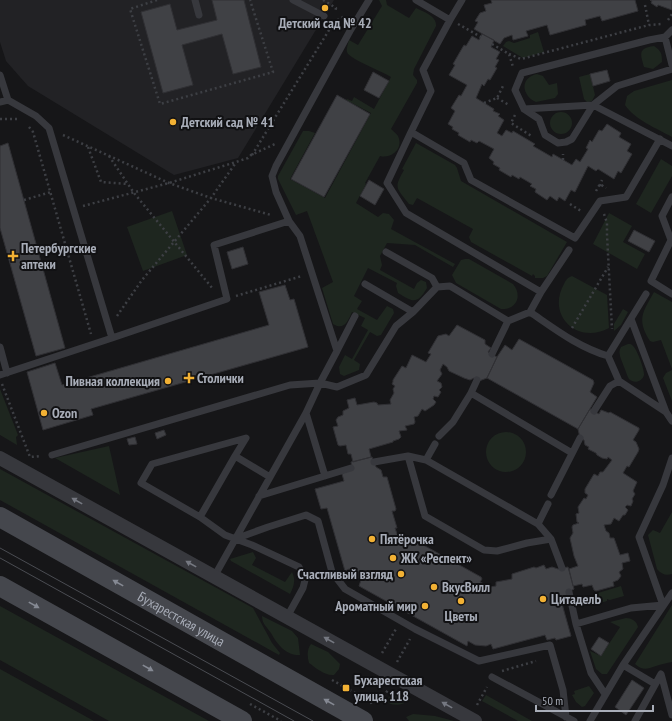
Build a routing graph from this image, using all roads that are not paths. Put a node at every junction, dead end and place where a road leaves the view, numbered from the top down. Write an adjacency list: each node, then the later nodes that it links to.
1 (195, 0): 6 (lane)
2 (293, 0): 7 (lane)
3 (369, 0): 23 (lane)
4 (416, 0): 8 (lane)
5 (462, 0): 8 (lane)
6 (199, 15)
7 (324, 16)
8 (450, 20): 19 (lane)
9 (672, 30): 10 (lane)
10 (665, 37): 11 (lane); 18 (lane)
11 (670, 50): 12 (lane)
12 (672, 65)
13 (672, 69): 17 (lane)
14 (0, 75): 15 (lane)
15 (8, 100): 16 (lane); 36 (lane)
16 (0, 102)
17 (593, 106): 18 (lane); 18 (lane); 20 (lane)
18 (524, 110)
19 (411, 132): 24 (lane); 29 (lane)
20 (660, 139): 21 (lane); 24 (lane)
21 (672, 146)
22 (672, 197): 28 (lane)
23 (289, 221): 36 (lane); 38 (lane)
24 (571, 242): 29 (lane)
25 (386, 252): 27 (lane)
26 (365, 284): 31 (lane)
27 (437, 287): 31 (lane); 35 (lane)
28 (648, 288): 30 (lane); 34 (lane)
29 (541, 292): 32 (lane)
30 (672, 294)
31 (413, 312): 44 (lane)
32 (530, 312): 35 (lane); 40 (lane)
33 (355, 316): 38 (lane)
34 (631, 319): 40 (lane); 47 (lane)
35 (508, 321): 39 (lane)
36 (112, 338): 41 (lane)
37 (0, 347): 41 (lane)
38 (337, 351): 44 (lane)
39 (492, 354)
40 (608, 356): 43 (lane)
41 (2, 375)
42 (477, 380): 45 (lane)
43 (618, 381): 46 (lane); 47 (lane)
44 (320, 384): 48 (lane); 54 (lane)
45 (471, 393): 50 (lane); 53 (lane)
46 (594, 411)
47 (666, 412): 49 (lane)
48 (306, 413): 62 (lane); 63 (lane)
49 (672, 421)
50 (440, 436)
51 (580, 438): 53 (lane)
52 (435, 444): 59 (lane)
53 (572, 453): 64 (lane)
54 (52, 455)
55 (235, 456): 63 (lane); 68 (lane); 68 (lane)
56 (408, 456): 59 (lane); 60 (lane); 70 (lane)
57 (0, 458): 75 (street, one-way to 57)
58 (672, 458): 79 (lane)
59 (426, 460): 69 (lane)
60 (374, 462)
61 (351, 468): 62 (lane)
62 (324, 476): 65 (lane)
63 (270, 477): 65 (lane)
64 (550, 495)
65 (259, 496): 71 (lane)
66 (548, 504): 69 (lane)
67 (0, 517): 86 (main road, Бухарестская улица, one-way to 67)
68 (200, 517): 71 (lane)
69 (538, 524): 70 (lane)
70 (551, 538): 74 (lane)
71 (236, 539): 73 (lane); 75 (lane); 88 (lane)
72 (261, 543): 73 (lane)
73 (252, 545): 80 (lane)
74 (562, 568)
75 (214, 576): 80 (street)
76 (0, 586): 89 (main road, one-way to 89)
77 (569, 592): 81 (lane)
78 (672, 592): 79 (lane)
79 (663, 605): 81 (lane); 82 (lane)
80 (287, 617): 90 (street, one-way to 80)
81 (576, 624): 85 (lane)
82 (623, 665): 84 (lane); 85 (lane)
83 (492, 677): 88 (lane)
84 (655, 684): 87 (lane); 93 (lane)
85 (605, 694): 92 (lane)
86 (367, 709)
87 (672, 715)
88 (566, 717): 91 (lane)
89 (242, 721)
90 (475, 721)
91 (574, 721)
92 (590, 721)
93 (635, 721)

